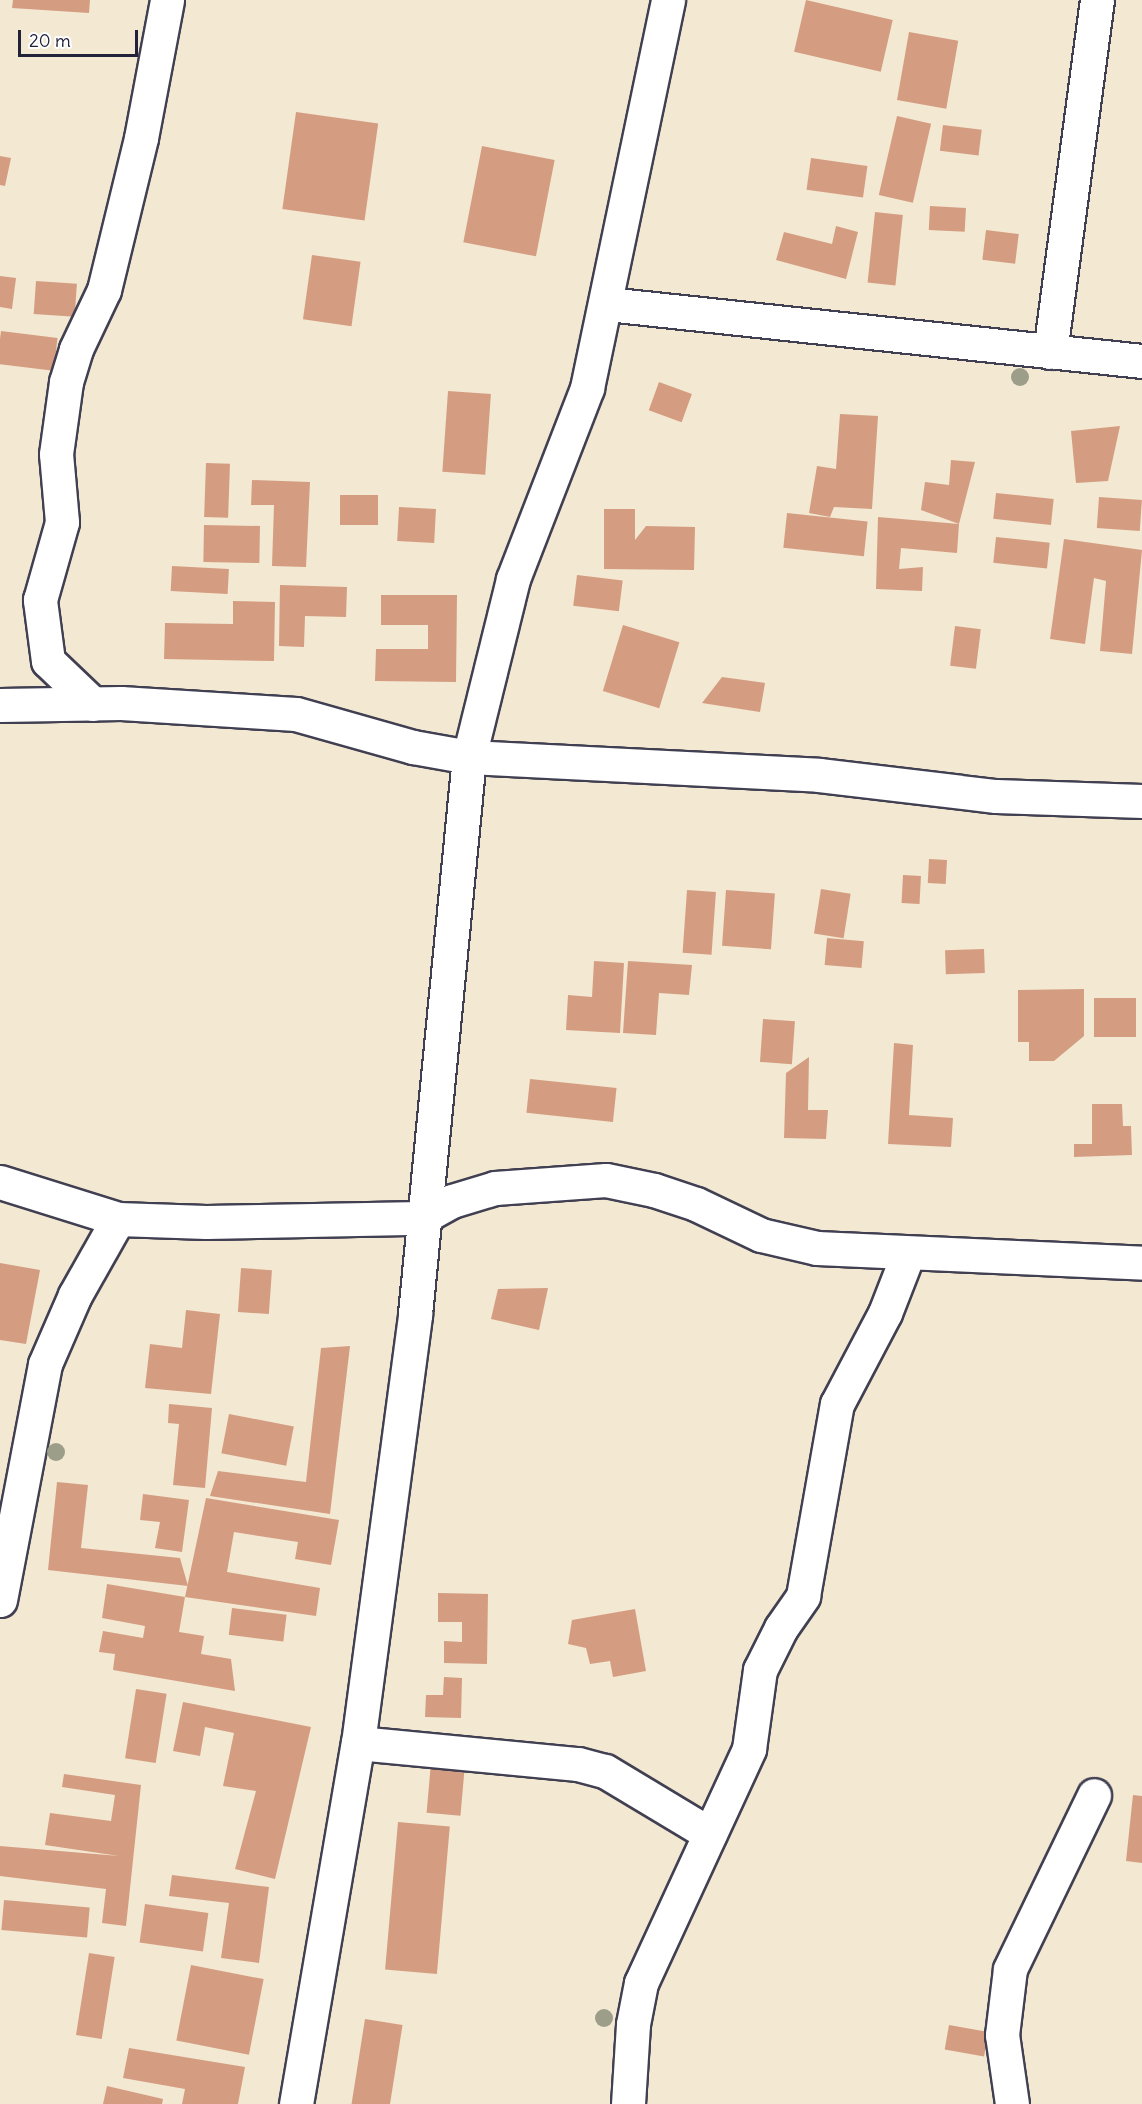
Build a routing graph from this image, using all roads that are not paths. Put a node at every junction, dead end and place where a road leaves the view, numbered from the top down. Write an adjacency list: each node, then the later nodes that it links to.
1 (167, 0): 7 (street)
2 (668, 0): 4 (street)
3 (1097, 0): 5 (street)
4 (607, 304): 5 (street); 9 (street)
5 (1050, 352): 6 (street)
6 (1142, 361)
7 (93, 704): 8 (street); 9 (street)
8 (0, 705)
9 (469, 757): 10 (street); 12 (street)
10 (1142, 801)
11 (0, 1182): 13 (street)
12 (422, 1218): 13 (street); 14 (street); 17 (street)
13 (118, 1219): 16 (street)
14 (908, 1254): 15 (street); 19 (street)
15 (1142, 1263)
16 (0, 1600)
17 (358, 1743): 19 (street); 20 (street)
18 (1094, 1795): 22 (street)
19 (710, 1834): 21 (street)
20 (296, 2104)
21 (628, 2104)
22 (1012, 2104)

